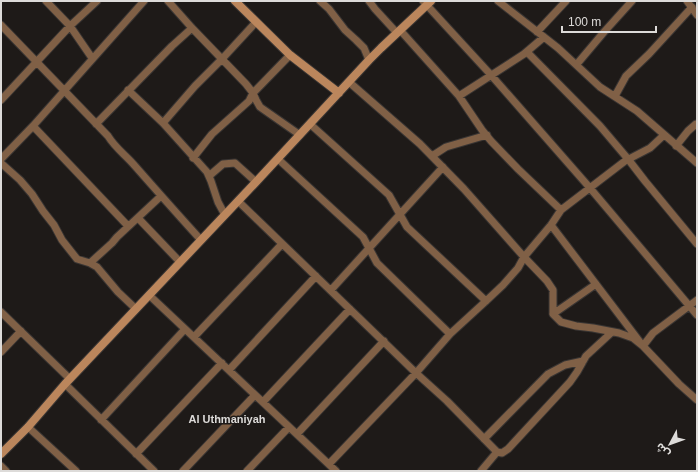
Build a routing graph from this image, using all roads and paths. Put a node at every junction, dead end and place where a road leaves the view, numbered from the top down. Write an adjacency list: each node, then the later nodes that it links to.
1 (46, 1): 16 (street)
2 (97, 1): 16 (street)
3 (144, 1): 23 (street)
4 (168, 1): 17 (street)
5 (235, 1): 14 (street)
6 (320, 1): 25 (street)
7 (369, 1): 18 (street)
8 (566, 1): 19 (street)
9 (632, 1): 27 (street)
10 (687, 1): 13 (street)
11 (500, 2): 19 (street)
12 (427, 3): 18 (street); 28 (street)
13 (696, 12): 36 (street)
14 (256, 22): 22 (street); 24 (street)
15 (1, 25): 26 (street)
16 (70, 26): 23 (street); 26 (street)
17 (192, 28): 24 (street); 31 (street)
18 (399, 32): 25 (street); 35 (street)
19 (537, 32): 20 (street)
20 (544, 37): 21 (street); 27 (street)
21 (527, 52): 28 (street); 50 (street)
22 (290, 55): 32 (street); 33 (street)
23 (92, 58): 30 (street)
24 (222, 59): 32 (street); 37 (street)
25 (369, 60): 29 (street)
26 (37, 61): 30 (street); 34 (street)
27 (577, 64): 36 (street)
28 (491, 76): 35 (street); 56 (street)
29 (349, 82): 33 (street); 46 (street)
30 (64, 90): 38 (street); 41 (street)
31 (128, 90): 37 (street); 38 (street)
32 (253, 93): 42 (street); 47 (street)
33 (338, 93): 39 (street)
34 (2, 96)
35 (459, 96): 43 (street)
36 (615, 96): 44 (street)
37 (163, 123): 47 (street)
38 (96, 124): 57 (street)
39 (310, 124): 42 (street); 60 (street)
40 (697, 124): 45 (street)
41 (33, 126): 48 (street); 64 (street)
42 (300, 135): 49 (street)
43 (487, 135): 46 (street); 59 (street)
44 (664, 135): 45 (street); 50 (street)
45 (676, 146): 52 (street)
46 (432, 156): 53 (street)
47 (193, 158): 54 (street)
48 (1, 159)
49 (278, 159): 55 (street); 68 (street)
50 (628, 159): 56 (street); 67 (street)
51 (1, 163): 71 (street)
52 (697, 163)
53 (443, 168): 60 (street); 69 (street)
54 (209, 176): 55 (street); 61 (street)
55 (256, 182): 58 (street)
56 (590, 188): 59 (street); 78 (street)
57 (161, 196): 62 (street); 65 (street)
58 (238, 201): 61 (street); 66 (street)
59 (562, 210): 63 (street)
60 (400, 214): 68 (street); 77 (street)
61 (225, 215): 65 (street)
62 (138, 218): 64 (street); 70 (street)
63 (551, 225): 69 (street); 73 (street)
64 (128, 226): 71 (street)
65 (201, 240): 70 (street)
66 (282, 244): 72 (street); 88 (street)
67 (697, 244)
68 (369, 248): 74 (street); 87 (street)
69 (524, 257): 77 (street); 82 (street)
70 (180, 262): 75 (street)
71 (90, 263): 79 (street)
72 (316, 276): 74 (street); 94 (street)
73 (596, 284): 82 (street); 90 (street)
74 (330, 290): 80 (street)
75 (149, 295): 79 (street); 84 (street)
76 (697, 300): 78 (street)
77 (486, 301): 87 (street)
78 (690, 306): 83 (street); 90 (street)
79 (136, 309): 96 (street)
80 (350, 309): 89 (street); 99 (street)
81 (1, 312): 85 (street)
82 (553, 314): 86 (street)
83 (697, 315)
84 (185, 329): 88 (street); 100 (street)
85 (21, 331): 91 (street); 96 (street)
86 (612, 332): 90 (street); 92 (street)
87 (450, 334): 95 (street)
88 (194, 337): 93 (street)
89 (384, 341): 95 (street); 103 (street)
90 (643, 346): 98 (street)
91 (1, 352)
92 (583, 361): 104 (street); 105 (street)
93 (222, 364): 94 (street); 107 (street)
94 (228, 370): 97 (street)
95 (416, 373): 104 (street); 108 (street)
96 (68, 381): 100 (street); 101 (street)
97 (255, 395): 99 (street); 113 (street)
98 (697, 400)
99 (263, 402): 102 (street)
100 (101, 420): 107 (street)
101 (28, 427): 106 (street); 111 (street)
102 (289, 427): 103 (street); 114 (street)
103 (297, 434): 108 (street)
104 (484, 439): 105 (street)
105 (497, 452): 116 (street)
106 (1, 454)
107 (136, 454): 112 (street)
108 (329, 464): 115 (street)
109 (1, 466): 110 (street)
110 (6, 471)
111 (76, 471)
112 (154, 471)
113 (183, 471)
114 (246, 471)
115 (336, 471)
116 (481, 471)

